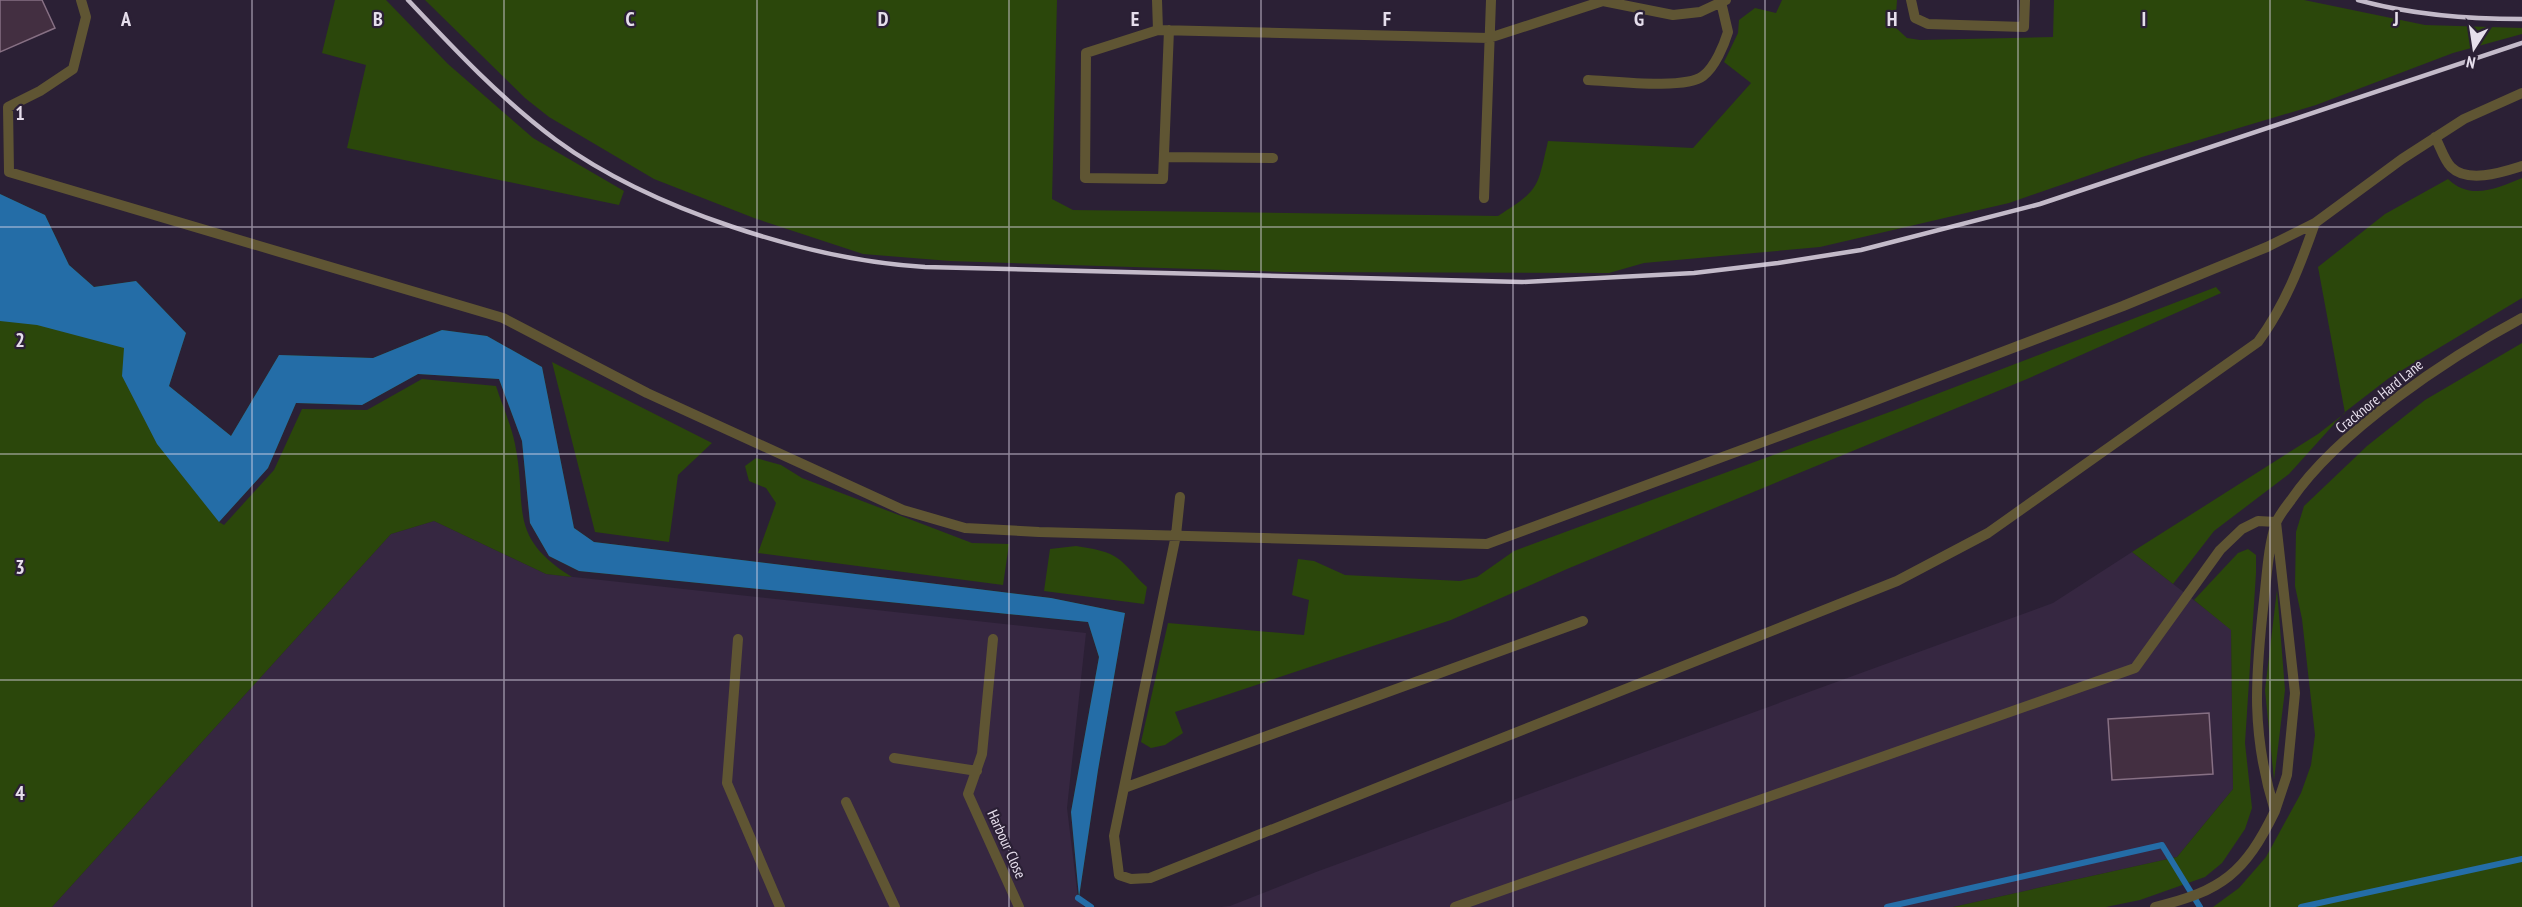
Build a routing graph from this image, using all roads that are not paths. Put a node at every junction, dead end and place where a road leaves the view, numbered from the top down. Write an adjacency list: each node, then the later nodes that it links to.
1 (81, 0): 15 (lane)
2 (1157, 0): 7 (lane)
3 (1491, 0): 8 (lane)
4 (1911, 0): 5 (lane)
5 (2025, 0)
6 (1724, 1): 8 (lane); 9 (lane)
7 (1163, 30): 8 (lane); 12 (lane); 12 (lane)
8 (1489, 38): 16 (lane)
9 (1588, 80)
10 (2522, 93): 11 (lane)
11 (2435, 137): 14 (lane); 17 (lane)
12 (1164, 157): 13 (lane)
13 (1273, 159)
14 (2522, 166)
15 (5, 171): 21 (lane)
16 (1484, 198)
17 (2315, 223): 21 (lane); 27 (lane)
18 (2522, 318): 20 (lane, Cracknore Hard Lane)
19 (1180, 497): 21 (lane)
20 (2276, 522): 29 (lane); 29 (lane, Cracknore Hard Lane); 33 (lane)
21 (1176, 535): 27 (lane)
22 (1583, 621): 27 (lane)
23 (738, 639): 30 (lane)
24 (993, 639): 26 (lane)
25 (894, 758): 26 (lane)
26 (977, 771): 32 (lane, Harbour Close)
27 (1124, 788)
28 (846, 802): 31 (lane)
29 (2275, 811): 34 (lane)
30 (780, 907)
31 (895, 907)
32 (1019, 907)
33 (1455, 907)
34 (2154, 907)

